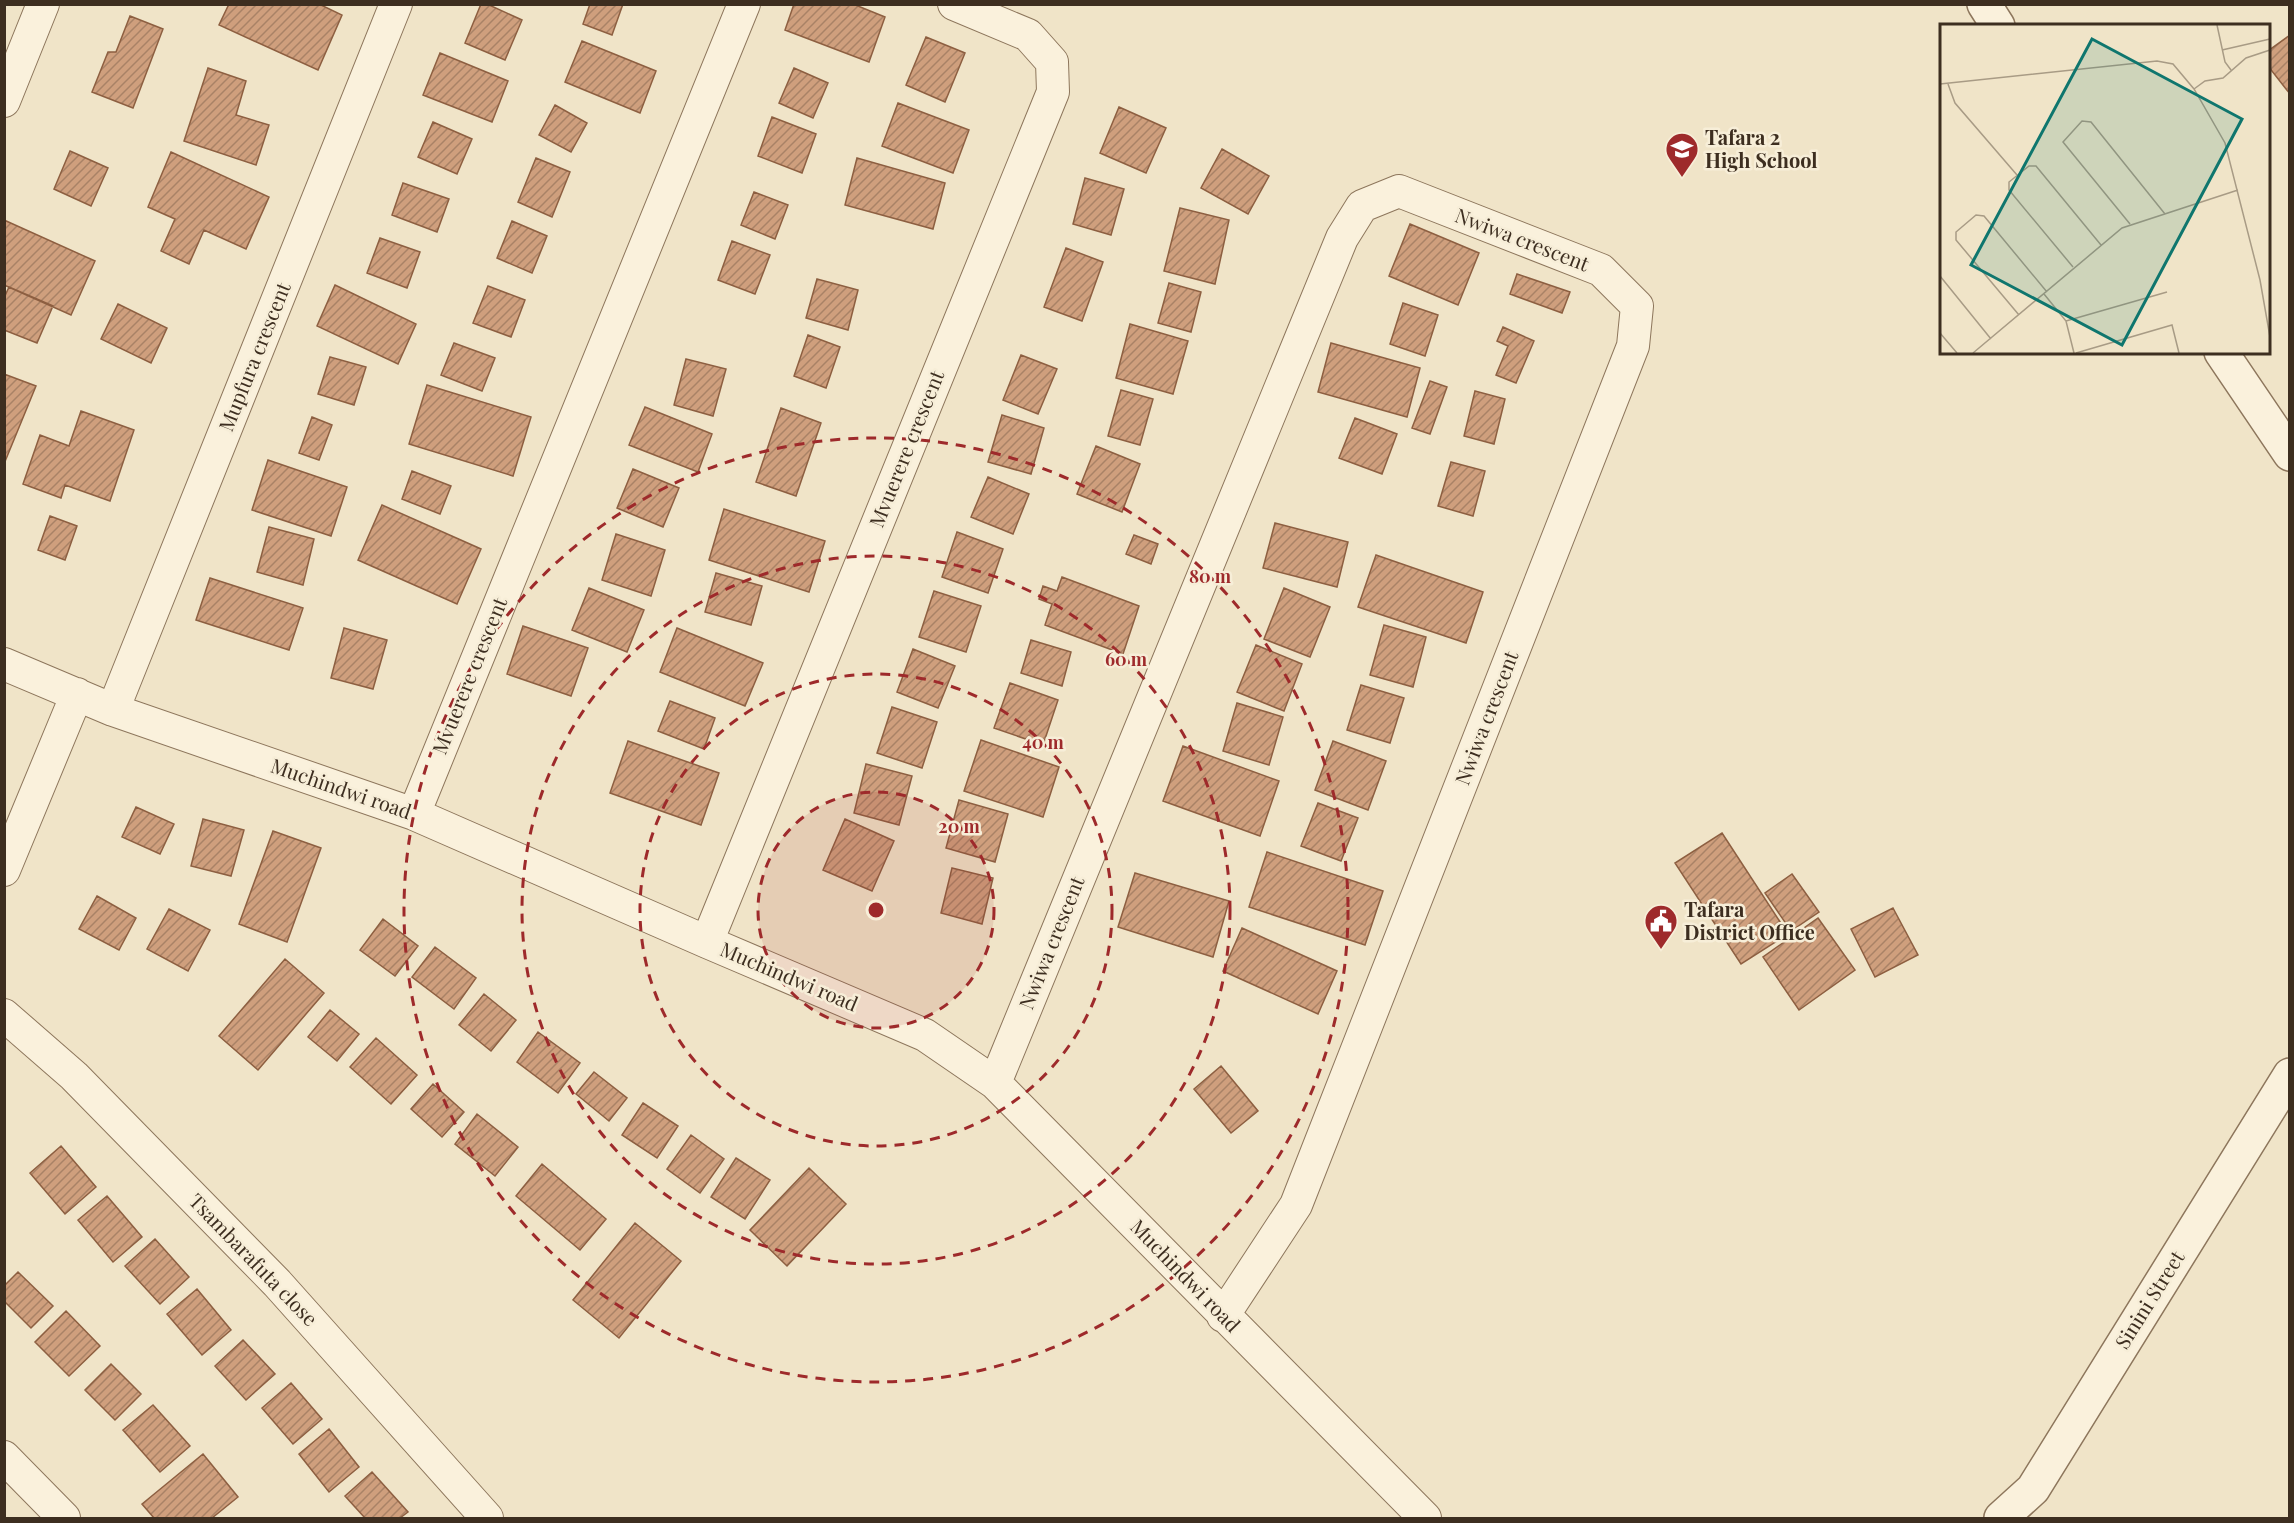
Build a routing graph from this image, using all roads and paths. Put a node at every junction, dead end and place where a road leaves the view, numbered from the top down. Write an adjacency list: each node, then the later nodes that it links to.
1 (43, 4): 7 (street)
2 (396, 4): 12 (street, Mupfura crescent)
3 (744, 4): 13 (street, Mvuerere crescent)
4 (954, 4): 15 (street, Mvuerere crescent)
5 (1984, 4): 6 (street)
6 (1997, 24)
7 (4, 101)
8 (2222, 354): 9 (street)
9 (2289, 454)
10 (4, 664): 11 (street, Muchindwi road)
11 (77, 694): 12 (street, Muchindwi road); 14 (street)
12 (113, 710): 13 (street, Muchindwi road)
13 (414, 813): 15 (street, Muchindwi road)
14 (4, 870)
15 (707, 942): 18 (street, Muchindwi road)
16 (4, 1015): 22 (street, Tsambarafuta close)
17 (2289, 1075): 24 (street, Sinini Street)
18 (995, 1083): 19 (street, Muchindwi road); 19 (street, Nwiwa crescent)
19 (1223, 1316): 23 (street, Muchindwi road)
20 (4, 1457): 21 (street)
21 (64, 1518)
22 (487, 1518)
23 (1425, 1518)
24 (2001, 1518)

